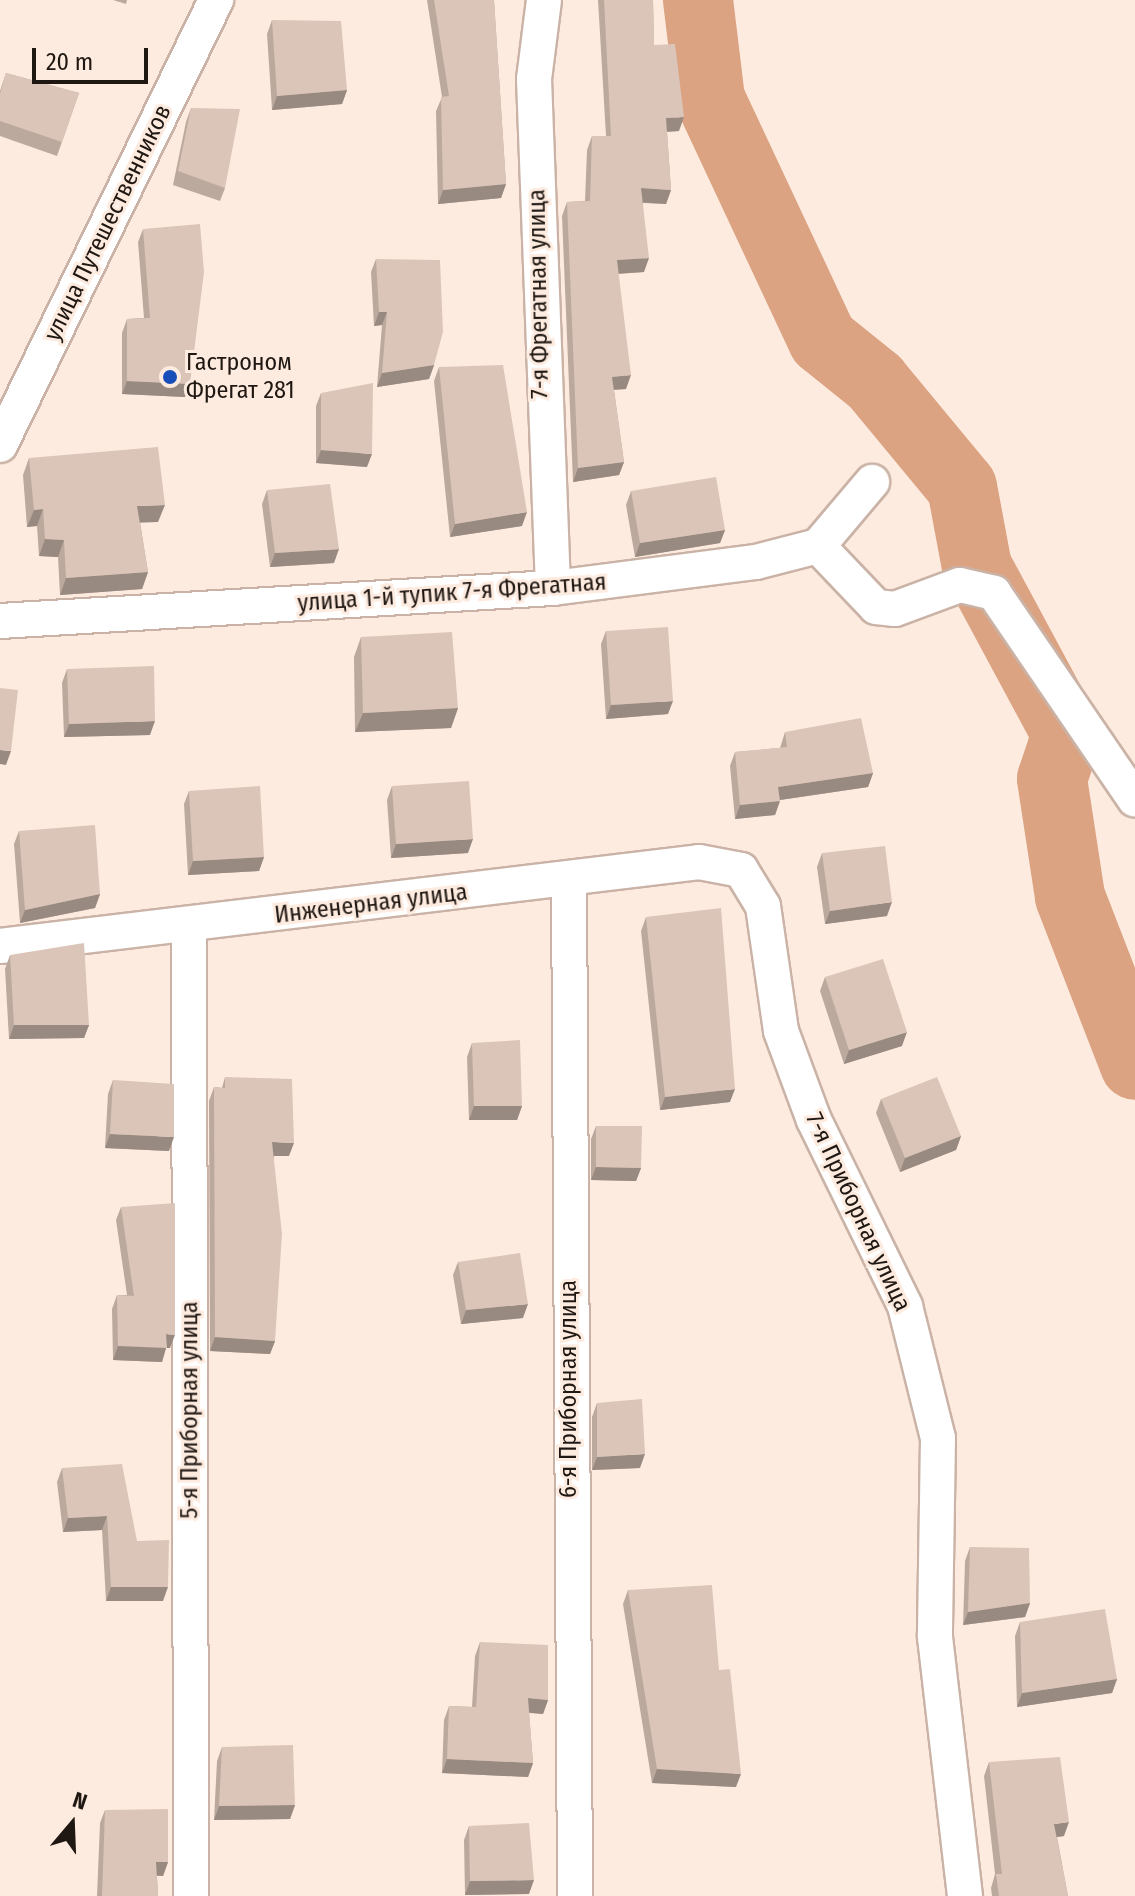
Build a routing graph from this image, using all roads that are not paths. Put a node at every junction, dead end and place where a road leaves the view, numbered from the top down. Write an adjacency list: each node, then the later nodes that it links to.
1 (216, 0): 3 (street, улица Путешественников)
2 (544, 0): 6 (street, 7-я Фрегатная улица)
3 (0, 445)
4 (872, 482): 5 (street)
5 (818, 546): 6 (street, улица 1-й тупик 7-я Фрегатная); 8 (street)
6 (553, 588): 7 (street, улица 1-й тупик 7-я Фрегатная)
7 (0, 621)
8 (1135, 800)
9 (741, 870): 10 (street, Инженерная улица); 15 (street, 7-я Приборная улица)
10 (569, 881): 11 (street, Инженерная улица); 14 (street, 6-я Приборная улица)
11 (189, 924): 12 (street, Инженерная улица); 13 (street, 5-я Приборная улица)
12 (0, 946)
13 (191, 1896)
14 (575, 1896)
15 (965, 1896)

